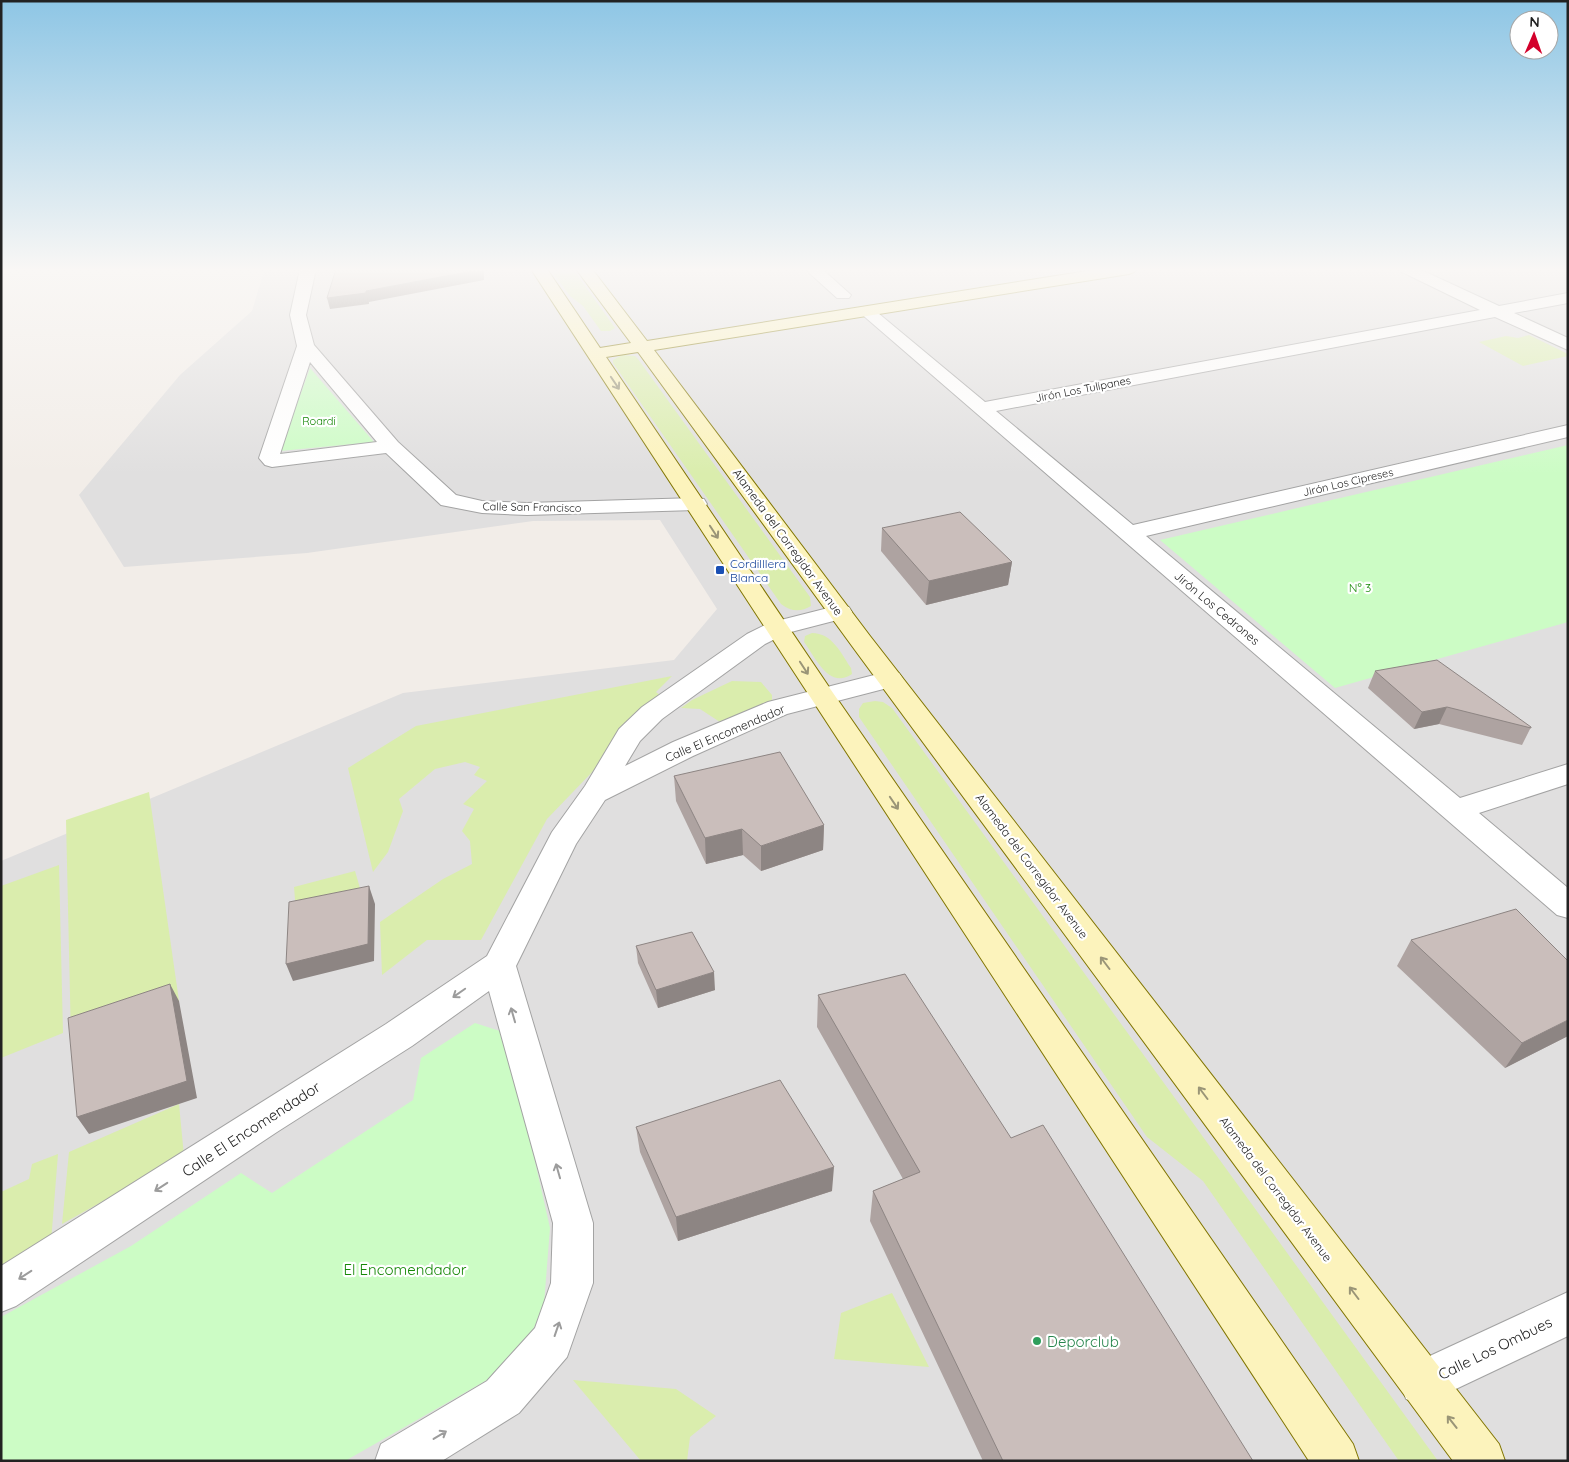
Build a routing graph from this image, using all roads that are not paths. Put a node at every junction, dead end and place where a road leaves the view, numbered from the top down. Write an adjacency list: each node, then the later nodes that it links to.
1 (304, 337): 8 (street, Calle San Francisco)
2 (624, 337): 6 (main road)
3 (897, 337): 9 (street, Jirón Los Cedrones)
4 (1360, 337): 9 (street, Jirón Los Tulipanes)
5 (1551, 337): 7 (street)
6 (617, 338): 12 (main road, Alameda del Corregidor Avenue, one-way to 12); 14 (main road, Alameda del Corregidor Avenue)
7 (1568, 345)
8 (306, 346): 11 (street, Calle San Francisco); 11 (street)
9 (981, 408): 13 (street, Jirón Los Cedrones)
10 (1568, 431): 13 (street, Jirón Los Cipreses)
11 (391, 446): 12 (street, Calle San Francisco)
12 (696, 504): 15 (main road, Alameda del Corregidor Avenue, one-way to 15)
13 (1129, 533): 20 (street, Jirón Los Cedrones)
14 (840, 612): 15 (street, Calle El Encomendador); 16 (main road, Alameda del Corregidor Avenue)
15 (778, 628): 17 (main road, Alameda del Corregidor Avenue, one-way to 17); 19 (street, Calle El Encomendador)
16 (890, 679): 17 (street, Calle El Encomendador); 25 (main road, Alameda del Corregidor Avenue, one-way to 16)
17 (822, 696): 19 (street, Calle El Encomendador); 27 (main road, Alameda del Corregidor Avenue, one-way to 27)
18 (1568, 774): 20 (street)
19 (595, 793): 22 (street, Calle El Encomendador)
20 (1456, 810): 21 (street, Jirón Los Cedrones)
21 (1568, 906)
22 (499, 966): 23 (street, Calle El Encomendador, one-way to 23); 26 (street, one-way to 22)
23 (1, 1291)
24 (1568, 1313): 25 (street, Calle Los Ombues)
25 (1422, 1383): 28 (main road, Alameda del Corregidor Avenue, one-way to 25)
26 (398, 1461)
27 (1336, 1461)
28 (1482, 1461)

